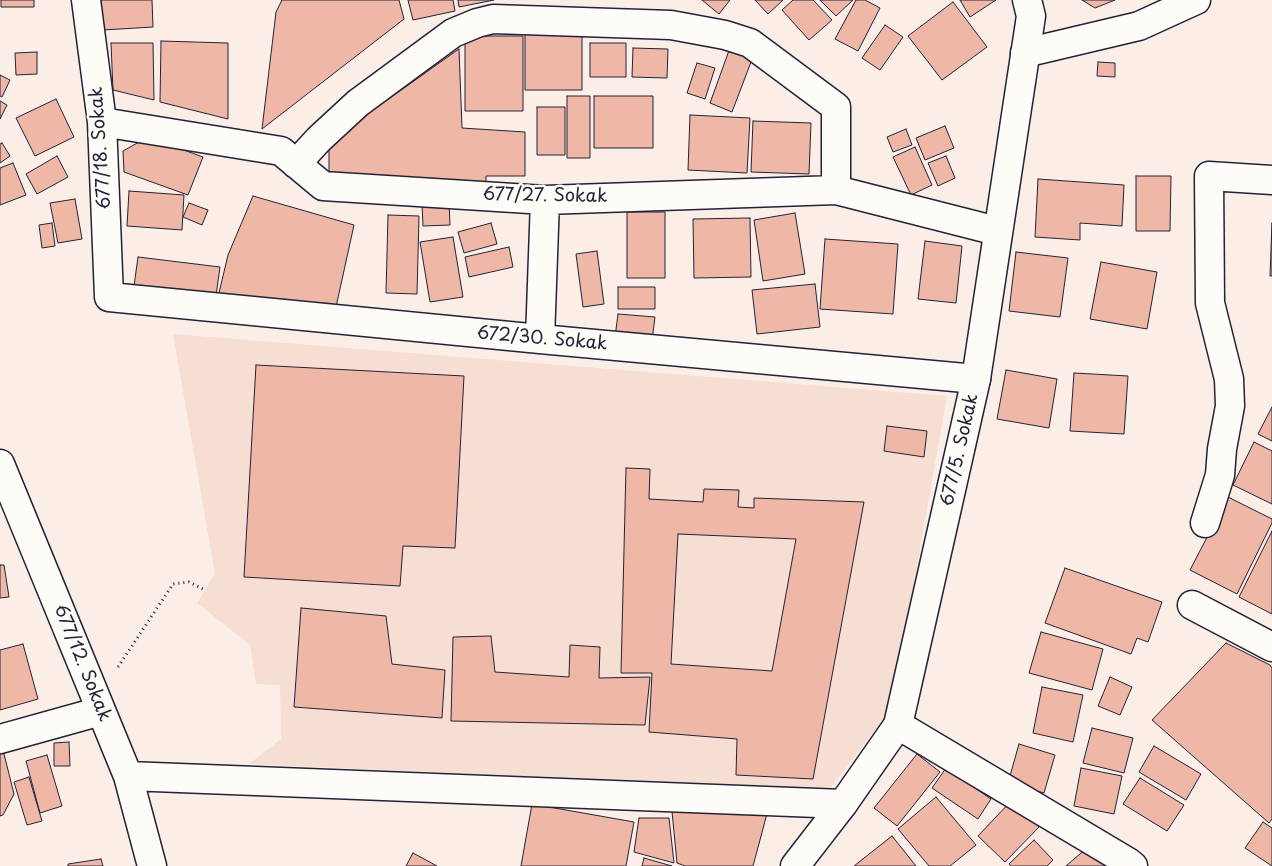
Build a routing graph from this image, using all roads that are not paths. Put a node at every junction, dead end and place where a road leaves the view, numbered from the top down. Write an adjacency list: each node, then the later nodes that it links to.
1 (86, 0): 5 (street, 677/18. Sokak)
2 (1027, 0): 4 (street, 677/5. Sokak)
3 (1196, 0): 4 (street)
4 (1025, 53): 10 (street, 677/5. Sokak)
5 (102, 122): 6 (street, 677/27. Sokak); 11 (street, 677/18. Sokak)
6 (296, 164): 8 (street); 9 (street, 677/27. Sokak)
7 (1272, 180): 15 (street)
8 (836, 190): 9 (street, 677/27. Sokak); 10 (street, 677/27. Sokak)
9 (546, 200): 12 (street)
10 (997, 231): 13 (street, 677/5. Sokak)
11 (108, 297): 12 (street, 672/30. Sokak)
12 (540, 339): 13 (street, 672/30. Sokak)
13 (976, 379): 19 (street, 677/5. Sokak)
14 (0, 464): 18 (street, 677/12. Sokak)
15 (1205, 523)
16 (1192, 605): 17 (street)
17 (1272, 647)
18 (99, 705): 20 (street); 21 (street, 677/12. Sokak)
19 (898, 725): 22 (street, 677/5. Sokak); 25 (street)
20 (0, 739)
21 (128, 776): 22 (street); 23 (street, 677/12. Sokak)
22 (843, 804): 24 (street, 677/5. Sokak)
23 (152, 866)
24 (795, 866)
25 (1133, 866)

